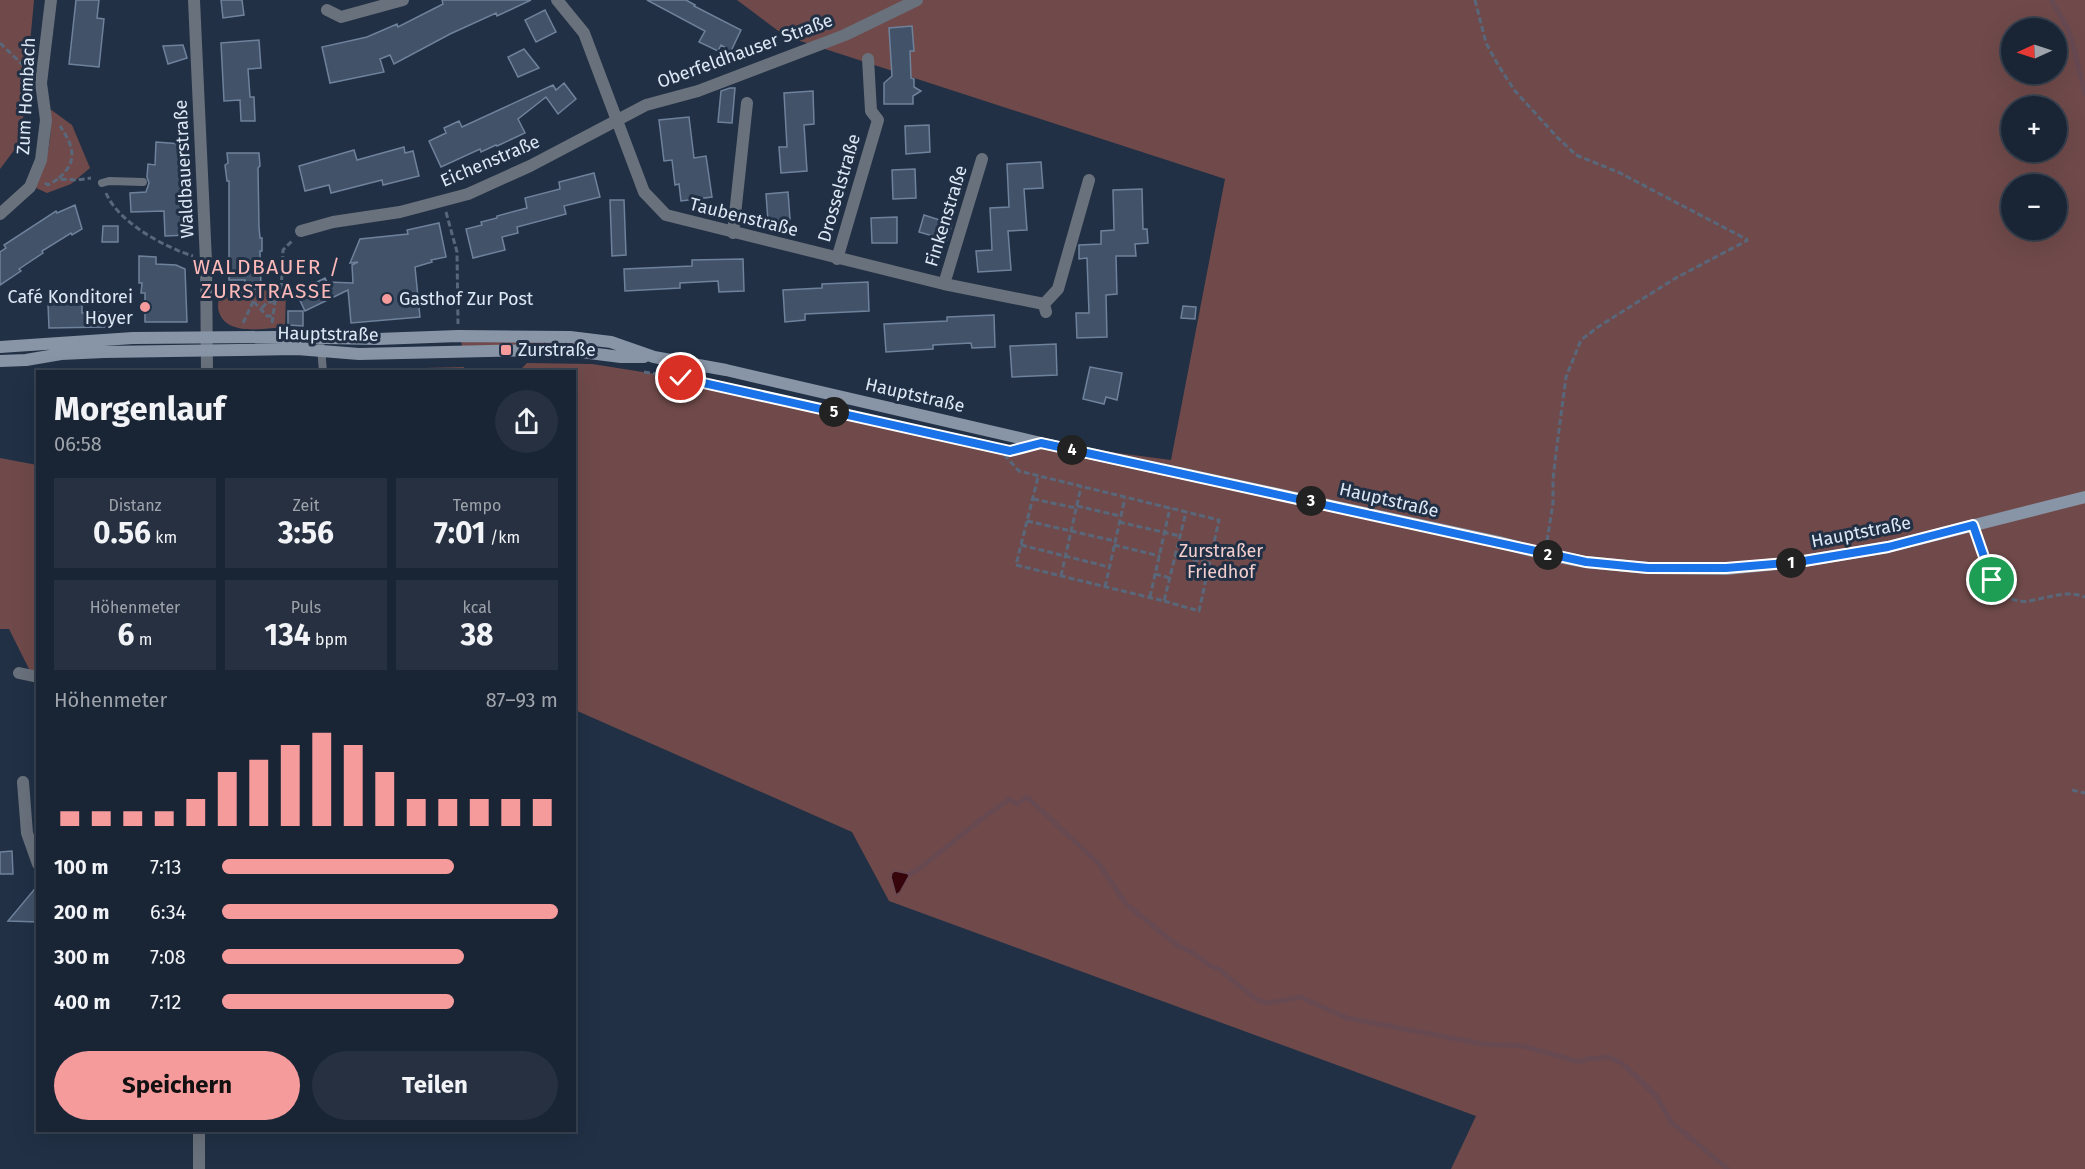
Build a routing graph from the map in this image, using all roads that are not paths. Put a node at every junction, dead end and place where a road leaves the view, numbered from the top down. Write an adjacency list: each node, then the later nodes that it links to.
1 (51, 0): 14 (street, Zum Hombach)
2 (194, 0): 19 (street, Waldbauerstraße)
3 (403, 0): 6 (street)
4 (557, 0): 9 (street, Taubenstraße)
5 (916, 0): 9 (street, Oberfeldhauser Straße)
6 (327, 10)
7 (868, 59): 17 (street, Drosselstraße)
8 (747, 104): 16 (street)
9 (616, 119): 15 (street, Eichenstraße); 16 (street, Taubenstraße)
10 (981, 159): 18 (street, Finkenstraße)
11 (1089, 180): 18 (street, Taubenstraße)
12 (101, 182): 13 (lane)
13 (143, 182)
14 (0, 214)
15 (301, 231)
16 (733, 233): 17 (street, Taubenstraße)
17 (837, 258): 18 (street, Taubenstraße)
18 (944, 284)
19 (207, 337): 20 (main road, Hauptstraße); 21 (main road, Hauptstraße); 22 (street, Waldbauerstraße)
20 (321, 338): 23 (lane); 24 (main road, Hauptstraße)
21 (0, 347)
22 (207, 352): 23 (main road, Hauptstraße); 25 (main road, Hauptstraße); 26 (street, Waldbauerstraße)
23 (321, 352): 24 (main road, Hauptstraße); 27 (lane)
24 (654, 357): 28 (main road, Hauptstraße)
25 (0, 362)
26 (207, 370)
27 (323, 370)
28 (2085, 497)
29 (19, 674): 30 (street)
30 (36, 677)
31 (23, 782): 32 (street)
32 (36, 858)
33 (199, 1132): 34 (street)
34 (199, 1169)

